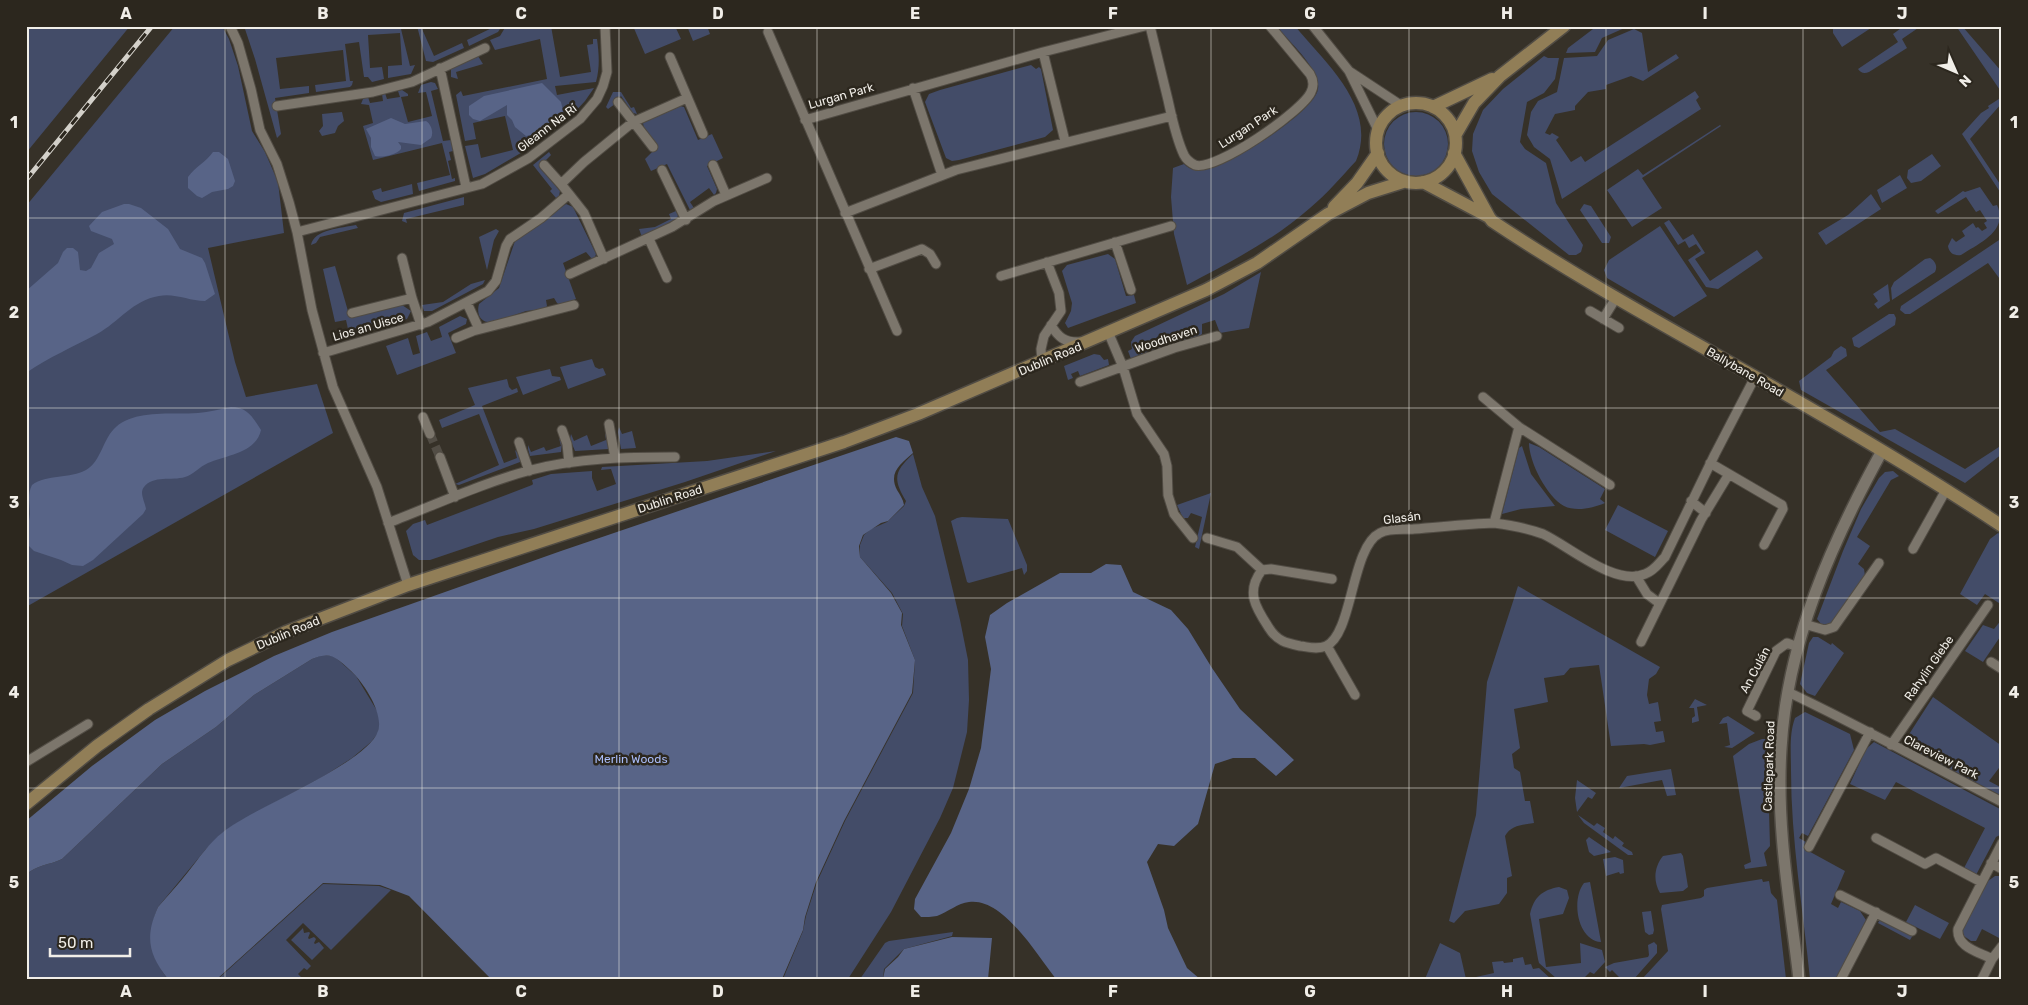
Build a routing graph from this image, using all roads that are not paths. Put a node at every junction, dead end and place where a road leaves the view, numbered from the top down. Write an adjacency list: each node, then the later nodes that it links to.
1 (230, 26): 47 (street)
2 (605, 26): 39 (street, Gleann Na Rí)
3 (1146, 26): 10 (street, Lurgan Park)
4 (1150, 26): 21 (street, Lurgan Park)
5 (1270, 26): 21 (street, Lurgan Park)
6 (1313, 26): 13 (street)
7 (1564, 26): 14 (main road)
8 (768, 32): 22 (street, Lurgan Park)
9 (485, 48): 12 (street)
10 (1043, 52): 15 (street, Lurgan Park); 27 (street)
11 (670, 57): 16 (street)
12 (440, 68): 18 (street); 39 (street)
13 (1349, 71): 19 (street); 24 (street)
14 (1500, 76): 20 (main road); 26 (main road)
15 (913, 88): 22 (street, Lurgan Park); 34 (street)
16 (687, 98): 23 (street); 25 (street)
17 (618, 102): 23 (street)
18 (277, 106)
19 (1402, 106): 20 (main road); 24 (main road)
20 (1433, 106): 26 (main road)
21 (1172, 116): 27 (street)
22 (805, 120): 42 (street, Lurgan Park)
23 (633, 122): 28 (street); 38 (street)
24 (1378, 130): 29 (main road)
25 (703, 134)
26 (1456, 134): 30 (main road)
27 (1065, 142): 34 (street)
28 (653, 147)
29 (1378, 153): 36 (main road); 43 (main road, Dublin Road)
30 (1454, 153): 37 (main road); 44 (main road, Ballybane Road)
31 (544, 165): 38 (street)
32 (713, 165): 41 (street)
33 (662, 170): 45 (street)
34 (942, 175): 42 (street)
35 (767, 178): 41 (street)
36 (1403, 182): 37 (main road); 43 (main road, Dublin Road)
37 (1423, 182): 44 (main road, Ballybane Road)
38 (561, 184): 40 (street)
39 (466, 187): 47 (street, Gleann Na Rí)
40 (569, 194): 51 (street); 61 (street, Lios an Uisce)
41 (726, 195): 45 (street)
42 (845, 213): 54 (street, Lurgan Park)
43 (1328, 214): 71 (main road, Dublin Road)
44 (1489, 217): 60 (main road, Ballybane Road)
45 (686, 220): 48 (street)
46 (1171, 226): 49 (street)
47 (297, 232): 75 (street)
48 (649, 239): 51 (street); 57 (street)
49 (1115, 242): 52 (street); 58 (street)
50 (402, 258): 59 (street, Lios an Uisce)
51 (604, 259): 55 (street)
52 (1047, 262): 56 (street); 67 (street)
53 (936, 264): 54 (street)
54 (869, 269): 70 (street, Lurgan Park)
55 (570, 274)
56 (1001, 276)
57 (667, 278)
58 (1130, 290)
59 (412, 298): 64 (street, Lios an Uisce); 66 (street, Lios an Uisce)
60 (1616, 298): 65 (street); 78 (main road, Ballybane Road)
61 (467, 303): 66 (street, Lios an Uisce); 69 (street)
62 (574, 305): 69 (street)
63 (1590, 311): 65 (street)
64 (352, 313)
65 (1604, 319): 68 (street)
66 (421, 325): 75 (street, Lios an Uisce)
67 (1051, 325): 74 (street); 76 (street)
68 (1619, 328)
69 (479, 329): 73 (street)
70 (897, 331)
71 (1109, 334): 74 (main road, Dublin Road); 77 (street, Woodhaven)
72 (1216, 336): 77 (street, Woodhaven)
73 (456, 338)
74 (1093, 340): 76 (main road, Dublin Road)
75 (322, 353): 100 (street)
76 (1042, 362): 111 (main road, Dublin Road)
77 (1123, 367): 79 (street, Woodhaven); 103 (street, Woodhaven)
78 (1755, 377): 87 (main road, Ballybane Road); 92 (street)
79 (1080, 382)
80 (1483, 397): 83 (street)
81 (423, 417): 85 (street)
82 (609, 424): 90 (street)
83 (1520, 426): 95 (street); 101 (street)
84 (562, 430): 91 (street)
85 (430, 434)
86 (519, 442): 93 (street)
87 (1882, 451): 96 (main road, Ballybane Road); 114 (street, Castlepark Road)
88 (675, 457): 90 (street)
89 (440, 458): 97 (street)
90 (615, 458): 91 (street)
91 (569, 463): 93 (street)
92 (1710, 463): 94 (street); 98 (street)
93 (529, 471): 97 (street)
94 (1729, 474): 99 (street); 105 (street)
95 (1610, 485)
96 (1946, 490): 102 (main road, Ballybane Road); 106 (street)
97 (455, 497): 100 (street)
98 (1691, 502): 99 (street); 109 (street)
99 (1706, 513): 112 (street)
100 (388, 523): 111 (street)
101 (1494, 523): 109 (street, Glasán); 116 (street, Glasán)
102 (2002, 526)
103 (1193, 538)
104 (1207, 538): 108 (street)
105 (1764, 545)
106 (1913, 549)
107 (1879, 563): 114 (street)
108 (1262, 570): 110 (street); 116 (street)
109 (1636, 576): 112 (street)
110 (1332, 579)
111 (408, 585): 128 (main road, Dublin Road)
112 (1659, 603): 115 (street)
113 (1988, 605): 125 (street, Rahylin Glebe)
114 (1804, 624): 117 (street, Castlepark Road)
115 (1641, 642)
116 (1327, 646): 121 (street)
117 (1798, 647): 120 (street, Castlepark Road); 122 (street, An Culán)
118 (1991, 662): 119 (street)
119 (2002, 669)
120 (1788, 692): 124 (street, Clareview Park); 140 (street, Castlepark Road)
121 (1355, 695)
122 (1756, 716)
123 (88, 724): 126 (street)
124 (1870, 732): 125 (street, Clareview Park); 131 (street)
125 (1891, 745): 127 (street, Clareview Park)
126 (26, 762)
127 (2002, 802)
128 (26, 804)
129 (1876, 838): 134 (street)
130 (2002, 843): 132 (street)
131 (1809, 847)
132 (1991, 863): 133 (street); 134 (street)
133 (2002, 869)
134 (1981, 882): 139 (street)
135 (1840, 895): 136 (street)
136 (1876, 912): 137 (street); 141 (street)
137 (1912, 932)
138 (2002, 946): 139 (street)
139 (1992, 959): 142 (street)
140 (1798, 979)
141 (1841, 979)
142 (1982, 979)

